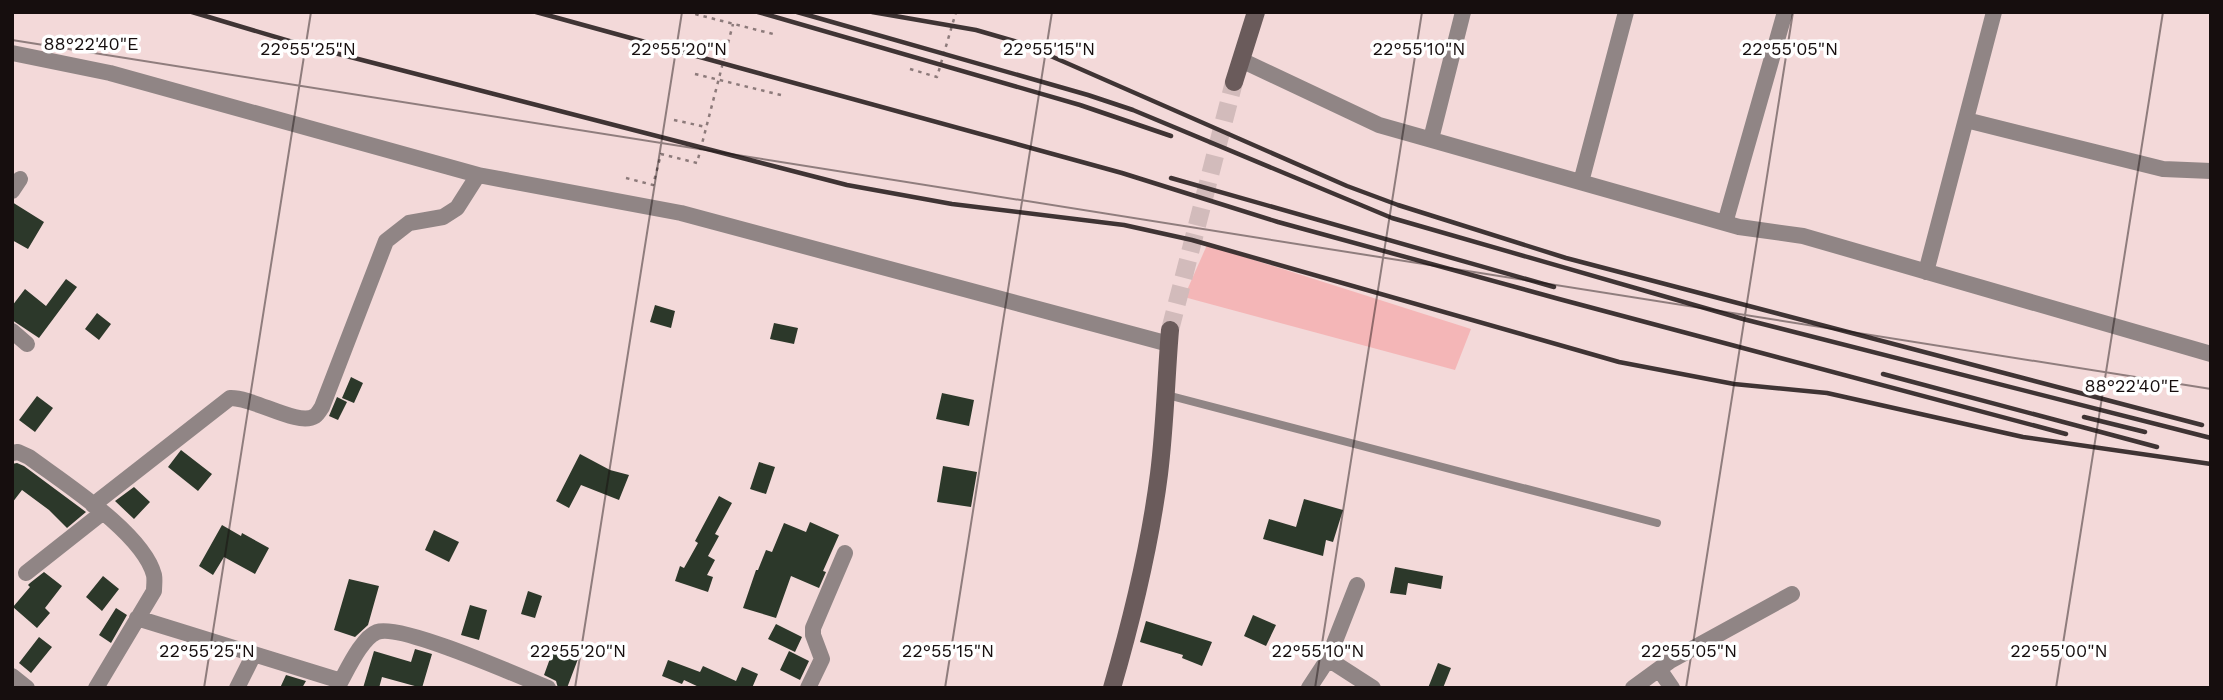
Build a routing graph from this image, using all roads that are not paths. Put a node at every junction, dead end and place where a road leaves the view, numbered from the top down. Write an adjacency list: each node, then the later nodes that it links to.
1 (1256, 12): 7 (street)
2 (1463, 12): 10 (street)
3 (1626, 12): 13 (street)
4 (1786, 12): 14 (street)
5 (1994, 12): 9 (street)
6 (12, 53): 12 (street)
7 (1241, 60): 8 (street); 10 (street)
8 (1234, 82)
9 (1966, 120): 11 (street); 15 (street)
10 (1431, 139): 13 (street)
11 (2211, 171)
12 (478, 175): 17 (street); 22 (street)
13 (1581, 182): 14 (street)
14 (1725, 223): 15 (street)
15 (1926, 272): 19 (street)
16 (12, 331): 18 (street)
17 (1170, 337): 20 (street)
18 (27, 344)
19 (2211, 354)
20 (1167, 395): 23 (lane); 40 (street)
21 (14, 449): 22 (street)
22 (97, 509): 25 (street); 28 (street)
23 (1657, 523)
24 (845, 553): 39 (street)
25 (26, 573)
26 (1357, 585): 30 (street)
27 (1792, 594): 31 (street)
28 (137, 618): 29 (street); 36 (street)
29 (254, 654): 34 (street); 37 (street)
30 (1328, 659): 41 (street); 42 (street)
31 (1659, 669): 43 (street); 44 (street)
32 (12, 676): 35 (street)
33 (529, 684): 34 (street); 38 (street)
34 (339, 685)
35 (27, 688)
36 (96, 688)
37 (237, 688)
38 (548, 688)
39 (808, 688)
40 (1112, 688)
41 (1310, 688)
42 (1373, 688)
43 (1633, 688)
44 (1672, 688)

